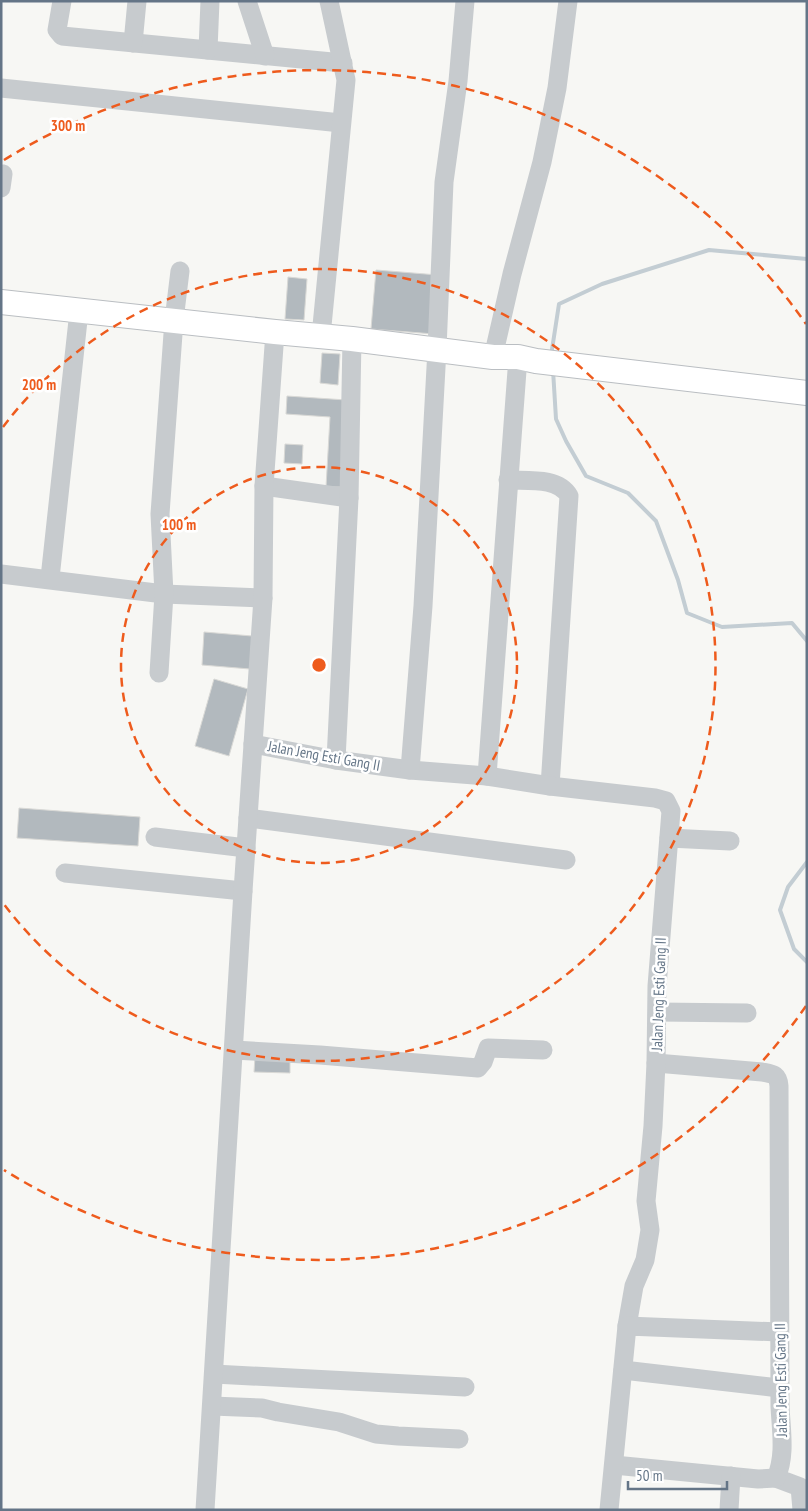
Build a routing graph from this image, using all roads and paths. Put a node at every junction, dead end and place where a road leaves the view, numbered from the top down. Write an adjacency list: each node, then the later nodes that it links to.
1 (62, 1): 8 (street)
2 (137, 1): 8 (street)
3 (210, 1): 9 (street)
4 (247, 1): 10 (street)
5 (329, 1): 11 (street)
6 (466, 1): 21 (street)
7 (568, 1): 22 (street)
8 (133, 43): 9 (street)
9 (208, 50): 10 (street)
10 (265, 56): 11 (street)
11 (343, 63): 13 (street)
12 (1, 88): 13 (street)
13 (341, 123): 19 (street)
14 (180, 270): 17 (street)
15 (1, 302): 16 (main road)
16 (79, 310): 17 (main road); 29 (street)
17 (174, 320): 18 (main road); 30 (street)
18 (275, 332): 19 (main road); 26 (street)
19 (321, 336): 20 (main road)
20 (352, 339): 21 (main road); 27 (street)
21 (437, 349): 22 (main road); 35 (street)
22 (493, 356): 23 (main road)
23 (527, 359): 24 (main road); 25 (street)
24 (807, 393)
25 (508, 480): 36 (street); 37 (street)
26 (264, 486): 27 (street); 31 (street)
27 (349, 498): 34 (street)
28 (1, 574): 29 (street)
29 (50, 578): 30 (street)
30 (164, 594): 31 (street); 32 (street)
31 (263, 598): 33 (street)
32 (159, 673)
33 (253, 744): 34 (street, Jalan Jeng Esti Gang II); 38 (street)
34 (336, 760): 35 (street, Jalan Jeng Esti Gang II)
35 (410, 770): 36 (street, Jalan Jeng Esti Gang II)
36 (487, 776): 37 (street, Jalan Jeng Esti Gang II)
37 (550, 786): 40 (street, Jalan Jeng Esti Gang II)
38 (248, 818): 42 (street); 43 (street)
39 (154, 836): 42 (street)
40 (669, 838): 41 (street); 46 (street, Jalan Jeng Esti Gang II)
41 (730, 841)
42 (246, 848): 45 (street)
43 (566, 860)
44 (65, 873): 45 (street)
45 (243, 891): 48 (street)
46 (658, 1012): 47 (street); 50 (street, Jalan Jeng Esti Gang II)
47 (747, 1013)
48 (234, 1050): 49 (street); 54 (street)
49 (543, 1050)
50 (656, 1063): 51 (street); 52 (street, Jalan Jeng Esti Gang II)
51 (627, 1326): 52 (street); 53 (street)
52 (779, 1332): 56 (street, Jalan Jeng Esti Gang II)
53 (623, 1370): 56 (street); 59 (street)
54 (214, 1374): 55 (street); 57 (street)
55 (465, 1387)
56 (780, 1388): 61 (street, Jalan Jeng Esti Gang II)
57 (212, 1406): 58 (street); 62 (street)
58 (459, 1439)
59 (614, 1465): 60 (street); 63 (street)
60 (731, 1476): 61 (street); 64 (street)
61 (776, 1478): 65 (street)
62 (205, 1510)
63 (609, 1510)
64 (729, 1510)
65 (802, 1510)

